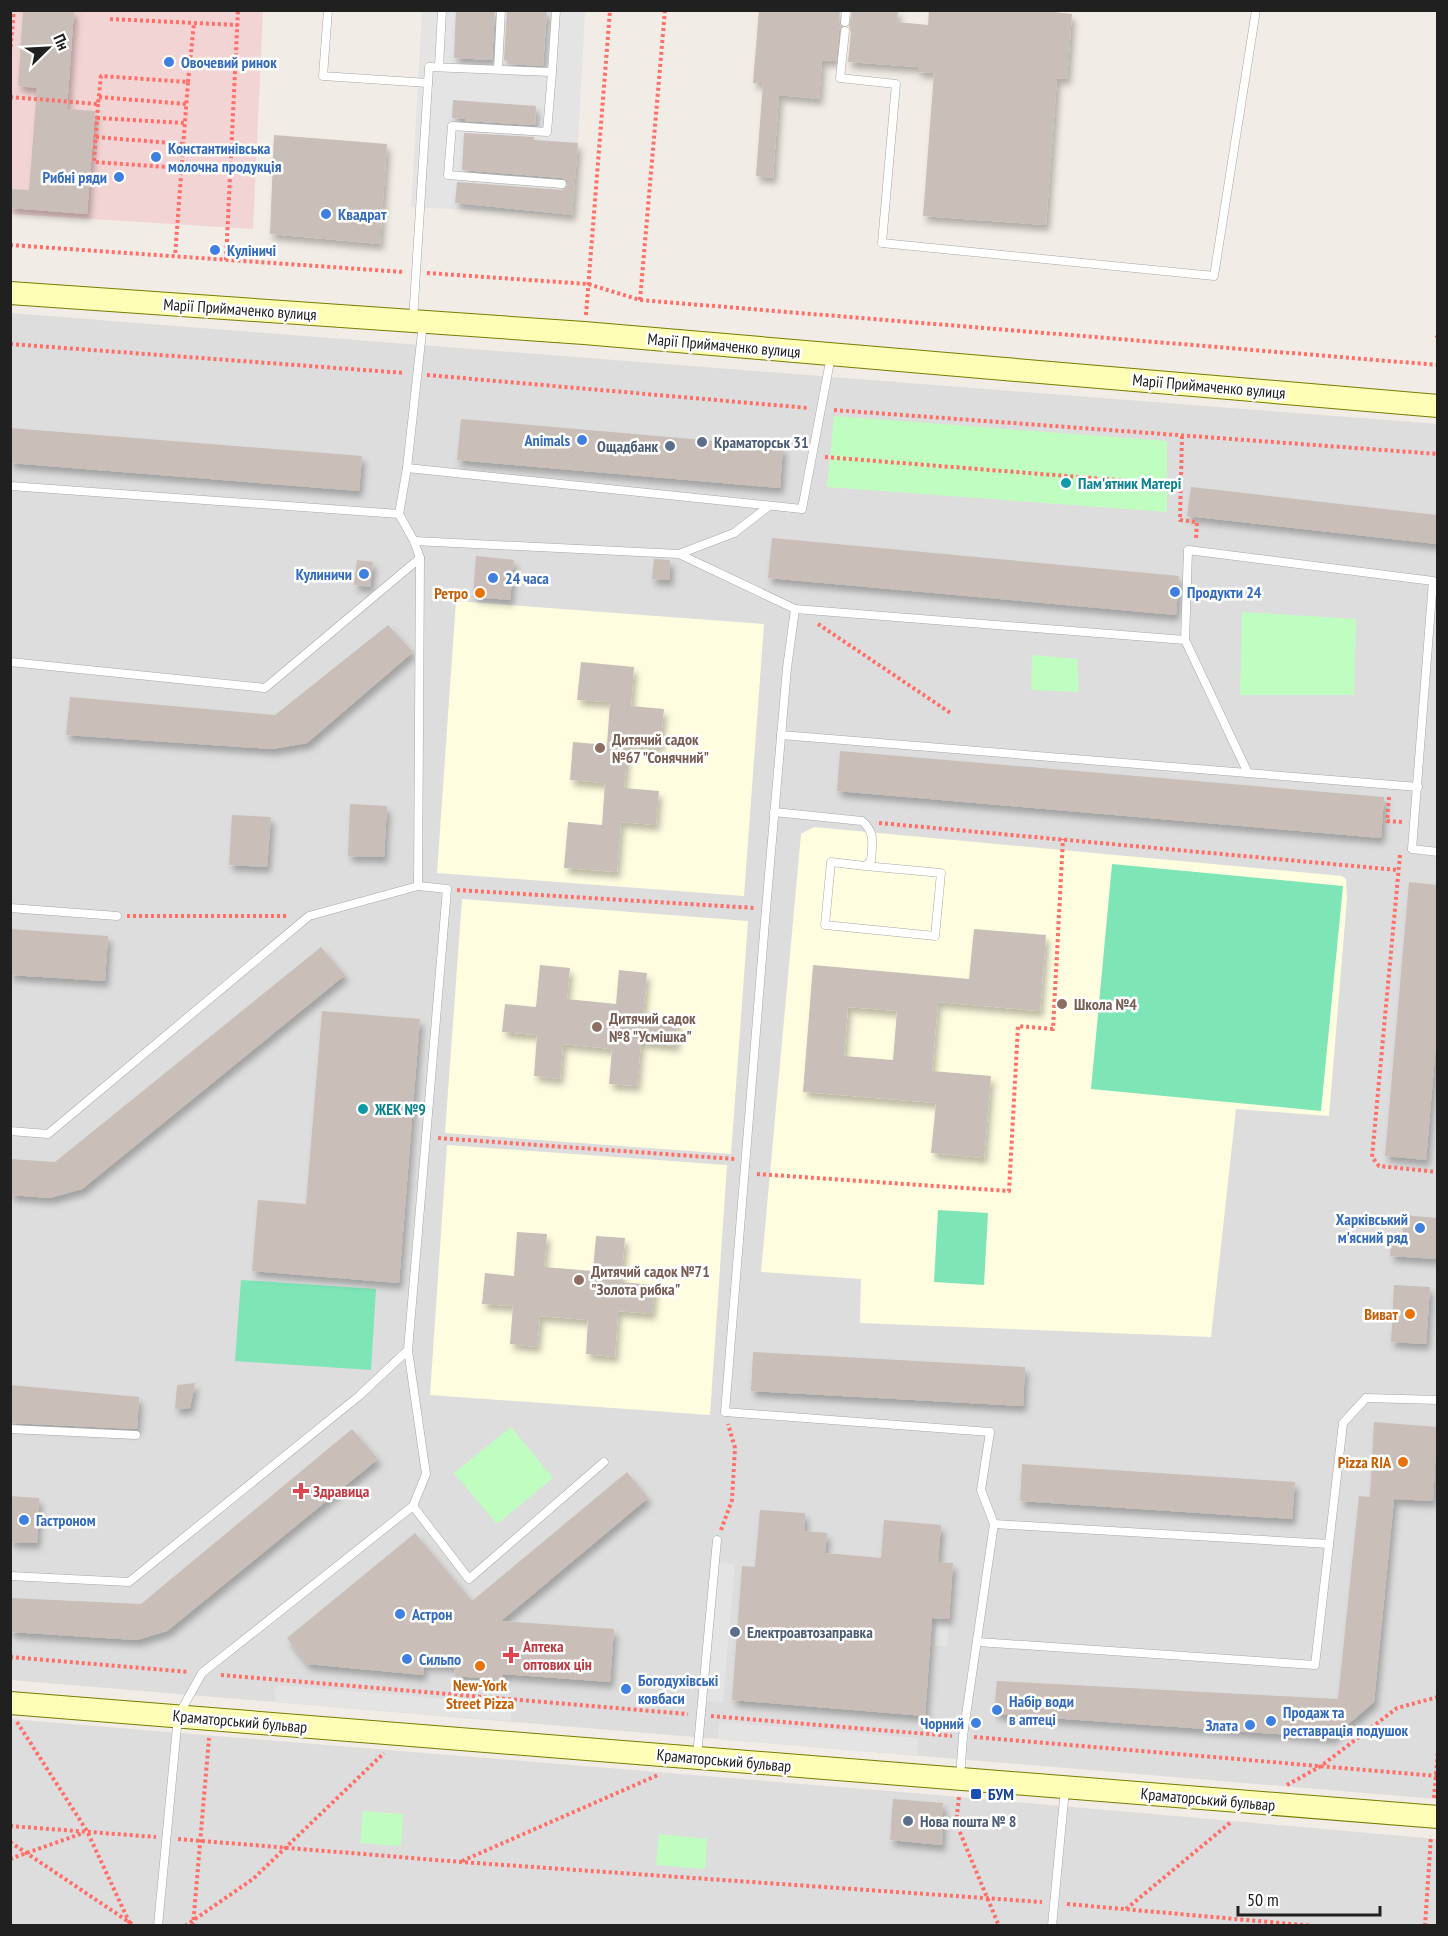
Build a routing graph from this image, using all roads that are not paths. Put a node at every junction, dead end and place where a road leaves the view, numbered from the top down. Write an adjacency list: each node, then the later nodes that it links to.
1 (328, 10): 10 (lane)
2 (442, 10): 7 (lane)
3 (501, 10): 8 (lane)
4 (556, 10): 9 (lane)
5 (846, 10): 6 (lane)
6 (1256, 10)
7 (439, 67): 8 (lane); 10 (lane)
8 (498, 69): 9 (lane)
9 (552, 72): 11 (lane)
10 (428, 83): 13 (lane)
11 (562, 184)
12 (10, 293): 13 (street, Марії Приймаченко вулиця)
13 (418, 322): 14 (street, Марії Приймаченко вулиця); 16 (lane)
14 (832, 354): 15 (street, Марії Приймаченко вулиця); 18 (lane)
15 (1437, 406)
16 (407, 468): 18 (lane); 19 (lane)
17 (10, 486): 19 (lane)
18 (769, 506): 21 (lane)
19 (399, 514): 20 (lane)
20 (414, 541): 21 (lane); 22 (lane)
21 (679, 554): 23 (lane)
22 (420, 558): 25 (lane); 32 (lane)
23 (795, 609): 24 (lane); 26 (lane)
24 (1185, 640): 27 (lane); 28 (lane)
25 (10, 662)
26 (781, 735): 27 (lane); 29 (lane)
27 (1248, 773): 28 (lane)
28 (1418, 787): 30 (lane)
29 (774, 812): 31 (lane); 42 (lane)
30 (1437, 852)
31 (868, 863): 31 (lane)
32 (418, 886): 35 (lane); 36 (lane)
33 (10, 908): 34 (lane)
34 (117, 916)
35 (10, 1131)
36 (408, 1350): 41 (lane); 45 (lane)
37 (1437, 1400): 44 (lane)
38 (10, 1429): 39 (lane)
39 (136, 1435)
40 (604, 1462): 41 (lane)
41 (412, 1506): 48 (lane)
42 (994, 1524): 44 (lane); 46 (lane)
43 (717, 1540): 49 (lane)
44 (1329, 1544): 46 (lane)
45 (10, 1576)
46 (978, 1642): 50 (lane)
47 (14, 1712): 48 (street, Краматорський бульвар)
48 (178, 1716): 49 (street, Краматорський бульвар); 53 (lane)
49 (697, 1758): 50 (street, Краматорський бульвар)
50 (960, 1778): 51 (street, Краматорський бульвар)
51 (1065, 1787): 52 (street, Краматорський бульвар); 54 (lane)
52 (1435, 1817)
53 (158, 1926)
54 (1052, 1926)

